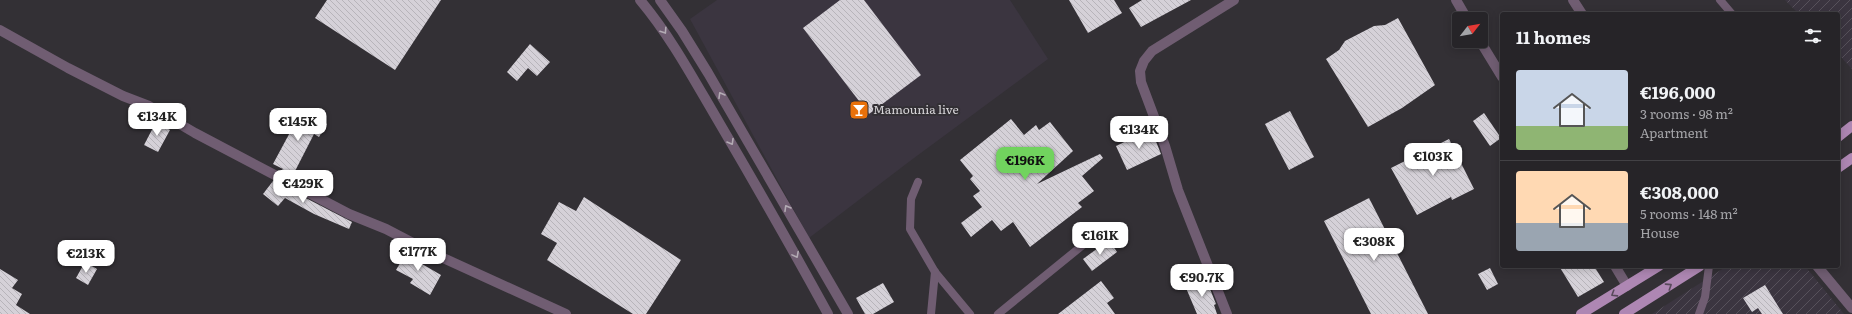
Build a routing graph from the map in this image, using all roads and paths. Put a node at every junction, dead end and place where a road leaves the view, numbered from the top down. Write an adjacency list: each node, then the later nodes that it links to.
1 (640, 0): 29 (street, one-way to 29)
2 (660, 0): 30 (street, one-way to 2)
3 (1234, 0): 34 (street)
4 (1456, 0): 7 (street)
5 (1573, 0): 8 (street)
6 (1720, 0): 9 (lane)
7 (1463, 12)
8 (1581, 12)
9 (1730, 12)
10 (0, 30): 28 (street)
11 (1484, 48): 12 (street)
12 (1500, 74)
13 (1852, 126): 14 (main road)
14 (1840, 135)
15 (1852, 158): 16 (main road)
16 (1840, 167)
17 (918, 182): 24 (lane)
18 (1094, 236): 33 (lane)
19 (1616, 268): 25 (street)
20 (1656, 268): 25 (main road)
21 (1697, 268): 27 (main road, one-way to 21)
22 (1709, 268): 37 (lane)
23 (1819, 268): 26 (street)
24 (935, 272): 31 (lane); 32 (lane)
25 (1627, 286): 35 (main road, one-way to 35)
26 (1852, 308)
27 (1633, 311): 36 (main road)
28 (566, 314)
29 (828, 314)
30 (848, 314)
31 (931, 314)
32 (970, 314)
33 (998, 314)
34 (1227, 314)
35 (1581, 314)
36 (1624, 314)
37 (1699, 314)

